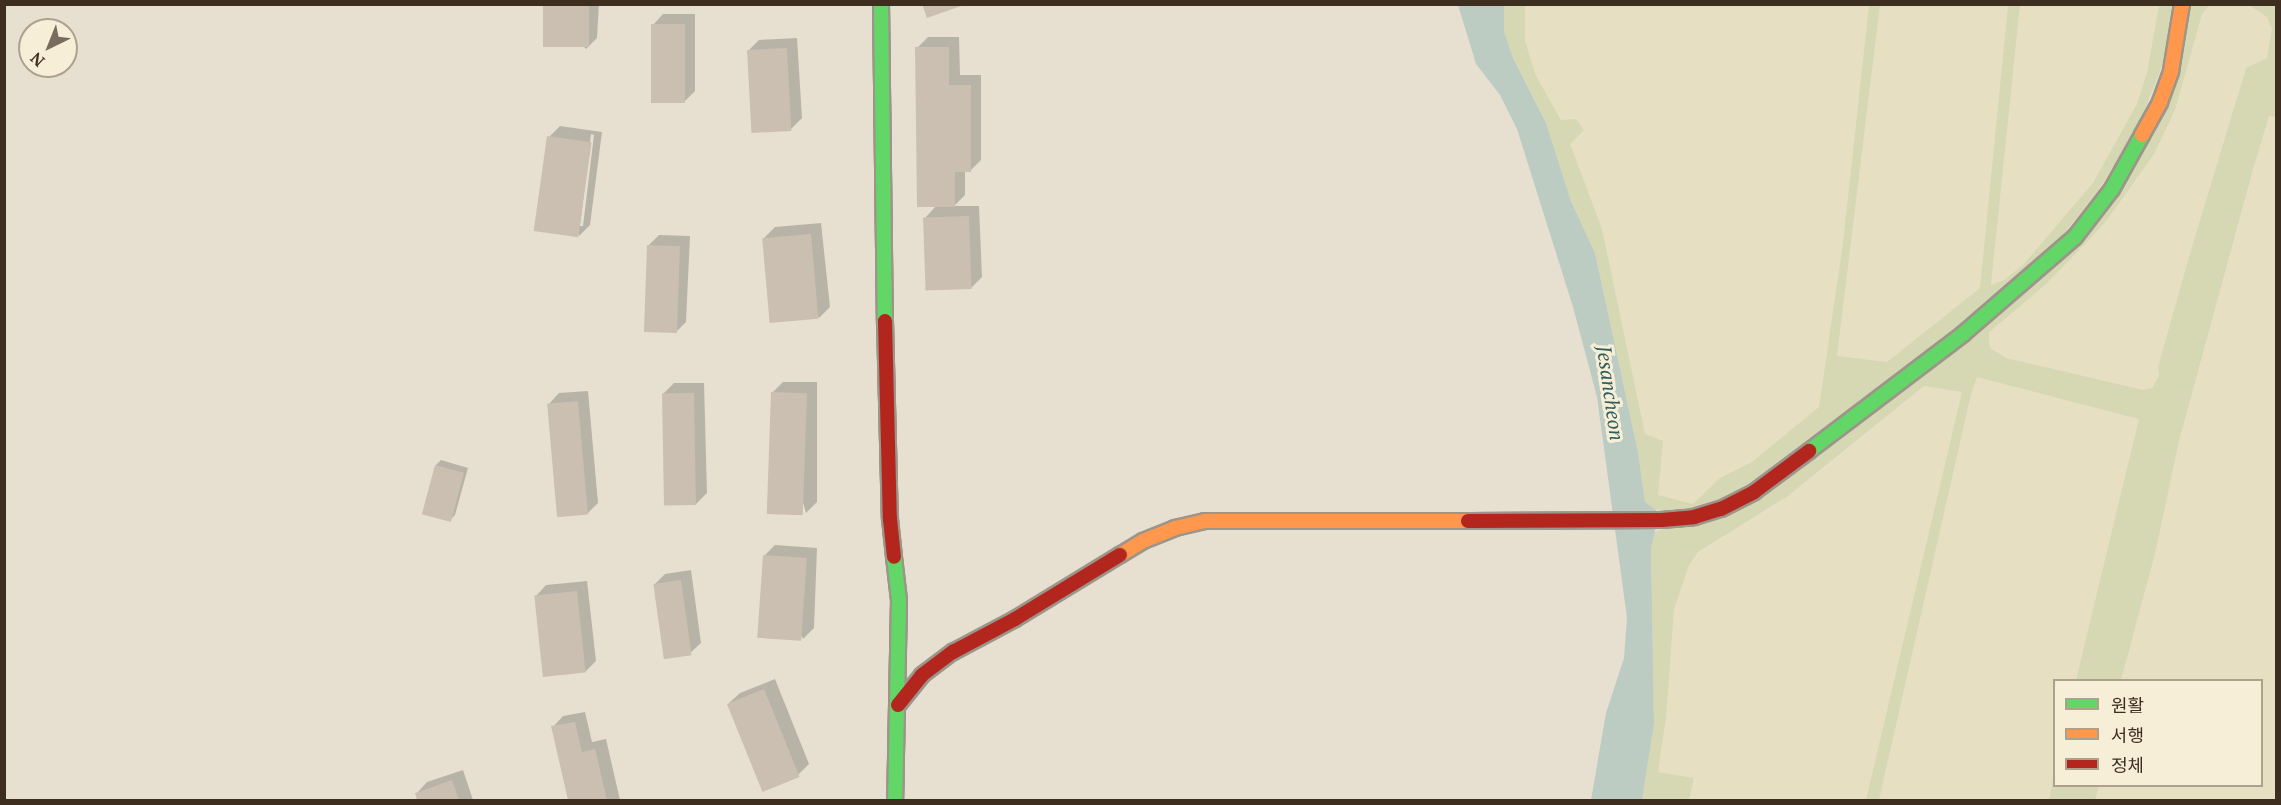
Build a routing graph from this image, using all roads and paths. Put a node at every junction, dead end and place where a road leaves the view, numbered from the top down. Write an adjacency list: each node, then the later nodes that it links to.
1 (881, 4): 3 (street)
2 (2182, 4): 3 (street)
3 (898, 705): 4 (street)
4 (895, 801)

